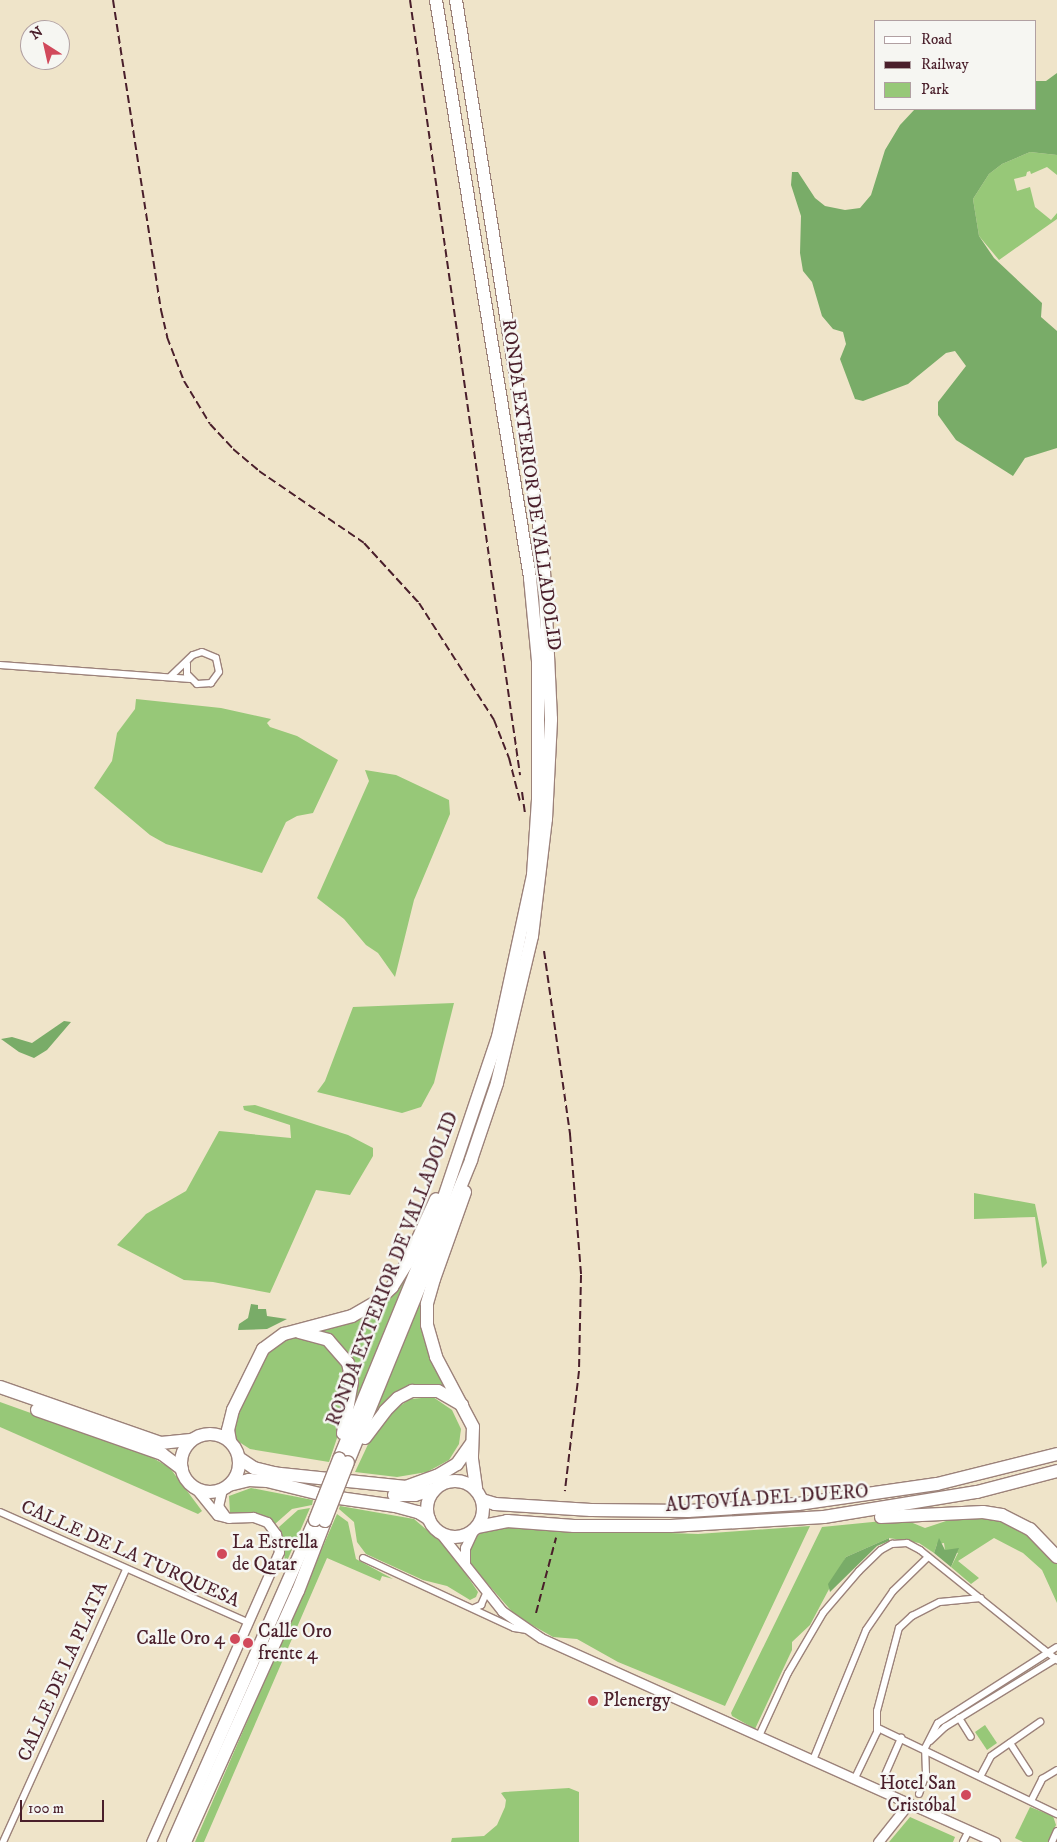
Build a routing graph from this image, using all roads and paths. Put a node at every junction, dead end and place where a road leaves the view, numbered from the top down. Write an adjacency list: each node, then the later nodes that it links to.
1 (436, 0): 7 (highway, RONDA EXTERIOR DE VALLADOLID)
2 (456, 0): 8 (highway, RONDA EXTERIOR DE VALLADOLID)
3 (187, 664): 5 (street); 6 (street); 6 (street)
4 (0, 665): 5 (street)
5 (171, 676): 6 (street)
6 (190, 679)
7 (467, 1134): 9 (highway); 22 (highway, RONDA EXTERIOR DE VALLADOLID)
8 (471, 1160): 12 (highway); 22 (highway, RONDA EXTERIOR DE VALLADOLID)
9 (284, 1334): 13 (highway); 22 (highway)
10 (0, 1387): 15 (highway)
11 (0, 1396): 23 (highway)
12 (464, 1406): 17 (highway); 22 (highway)
13 (233, 1410): 14 (highway); 16 (highway)
14 (207, 1434): 15 (highway); 16 (highway)
15 (192, 1440): 23 (highway)
16 (230, 1441): 20 (highway)
17 (473, 1441): 21 (highway); 25 (highway)
18 (1057, 1449): 26 (highway)
19 (1057, 1454): 26 (highway, AUTOVÍA DEL DUERO)
20 (239, 1458): 25 (highway); 29 (highway)
21 (472, 1459): 27 (highway); 31 (highway)
22 (344, 1461): 35 (highway, RONDA EXTERIOR DE VALLADOLID, bridge)
23 (182, 1469): 28 (highway)
24 (1057, 1471): 36 (highway, AUTOVÍA DEL DUERO)
25 (271, 1473): 30 (highway)
26 (981, 1474): 31 (highway, AUTOVÍA DEL DUERO)
27 (458, 1481): 30 (highway); 31 (highway)
28 (194, 1487): 29 (highway); 33 (main road)
29 (225, 1487): 33 (main road); 34 (highway)
30 (435, 1489): 34 (highway)
31 (479, 1495): 37 (highway)
32 (0, 1512): 43 (street, CALLE DE LA TURQUESA)
33 (229, 1518): 47 (main road)
34 (428, 1519): 38 (highway)
35 (320, 1520): 74 (highway, RONDA EXTERIOR DE VALLADOLID); 75 (highway, RONDA EXTERIOR DE VALLADOLID)
36 (769, 1522): 37 (highway, AUTOVÍA DEL DUERO); 40 (highway)
37 (475, 1529): 38 (highway); 42 (main road)
38 (440, 1533): 42 (main road)
39 (928, 1557): 45 (street); 55 (street); 60 (street)
40 (1057, 1557)
41 (363, 1558): 46 (street)
42 (465, 1563): 44 (main road)
43 (126, 1569): 47 (street, CALLE DE LA TURQUESA); 72 (street, CALLE DE LA PLATA)
44 (486, 1594): 46 (street); 48 (main road)
45 (981, 1598): 50 (street); 54 (street)
46 (474, 1608): 48 (street)
47 (249, 1623): 73 (main road)
48 (527, 1630): 55 (main road)
49 (1057, 1647): 50 (street)
50 (1049, 1654): 51 (street); 59 (street)
51 (1056, 1659): 52 (street)
52 (959, 1718): 56 (street); 59 (street)
53 (1040, 1722): 58 (street)
54 (878, 1728): 57 (street); 64 (street)
55 (759, 1736): 60 (main road)
56 (971, 1737)
57 (901, 1738): 59 (street); 65 (street)
58 (1010, 1743): 62 (street); 63 (street)
59 (925, 1748): 63 (street); 66 (street)
60 (813, 1760): 64 (main road)
61 (1057, 1770): 67 (street)
62 (1029, 1772)
63 (981, 1775): 67 (street)
64 (855, 1778): 68 (main road)
65 (884, 1778)
66 (919, 1794)
67 (1031, 1801): 69 (street)
68 (909, 1802): 70 (main road); 76 (main road)
69 (1057, 1814)
70 (969, 1830): 77 (street); 78 (main road)
71 (1057, 1831): 79 (street)
72 (3, 1842)
73 (151, 1842)
74 (173, 1842)
75 (185, 1842)
76 (878, 1842)
77 (963, 1842)
78 (995, 1842)
79 (1052, 1842)

